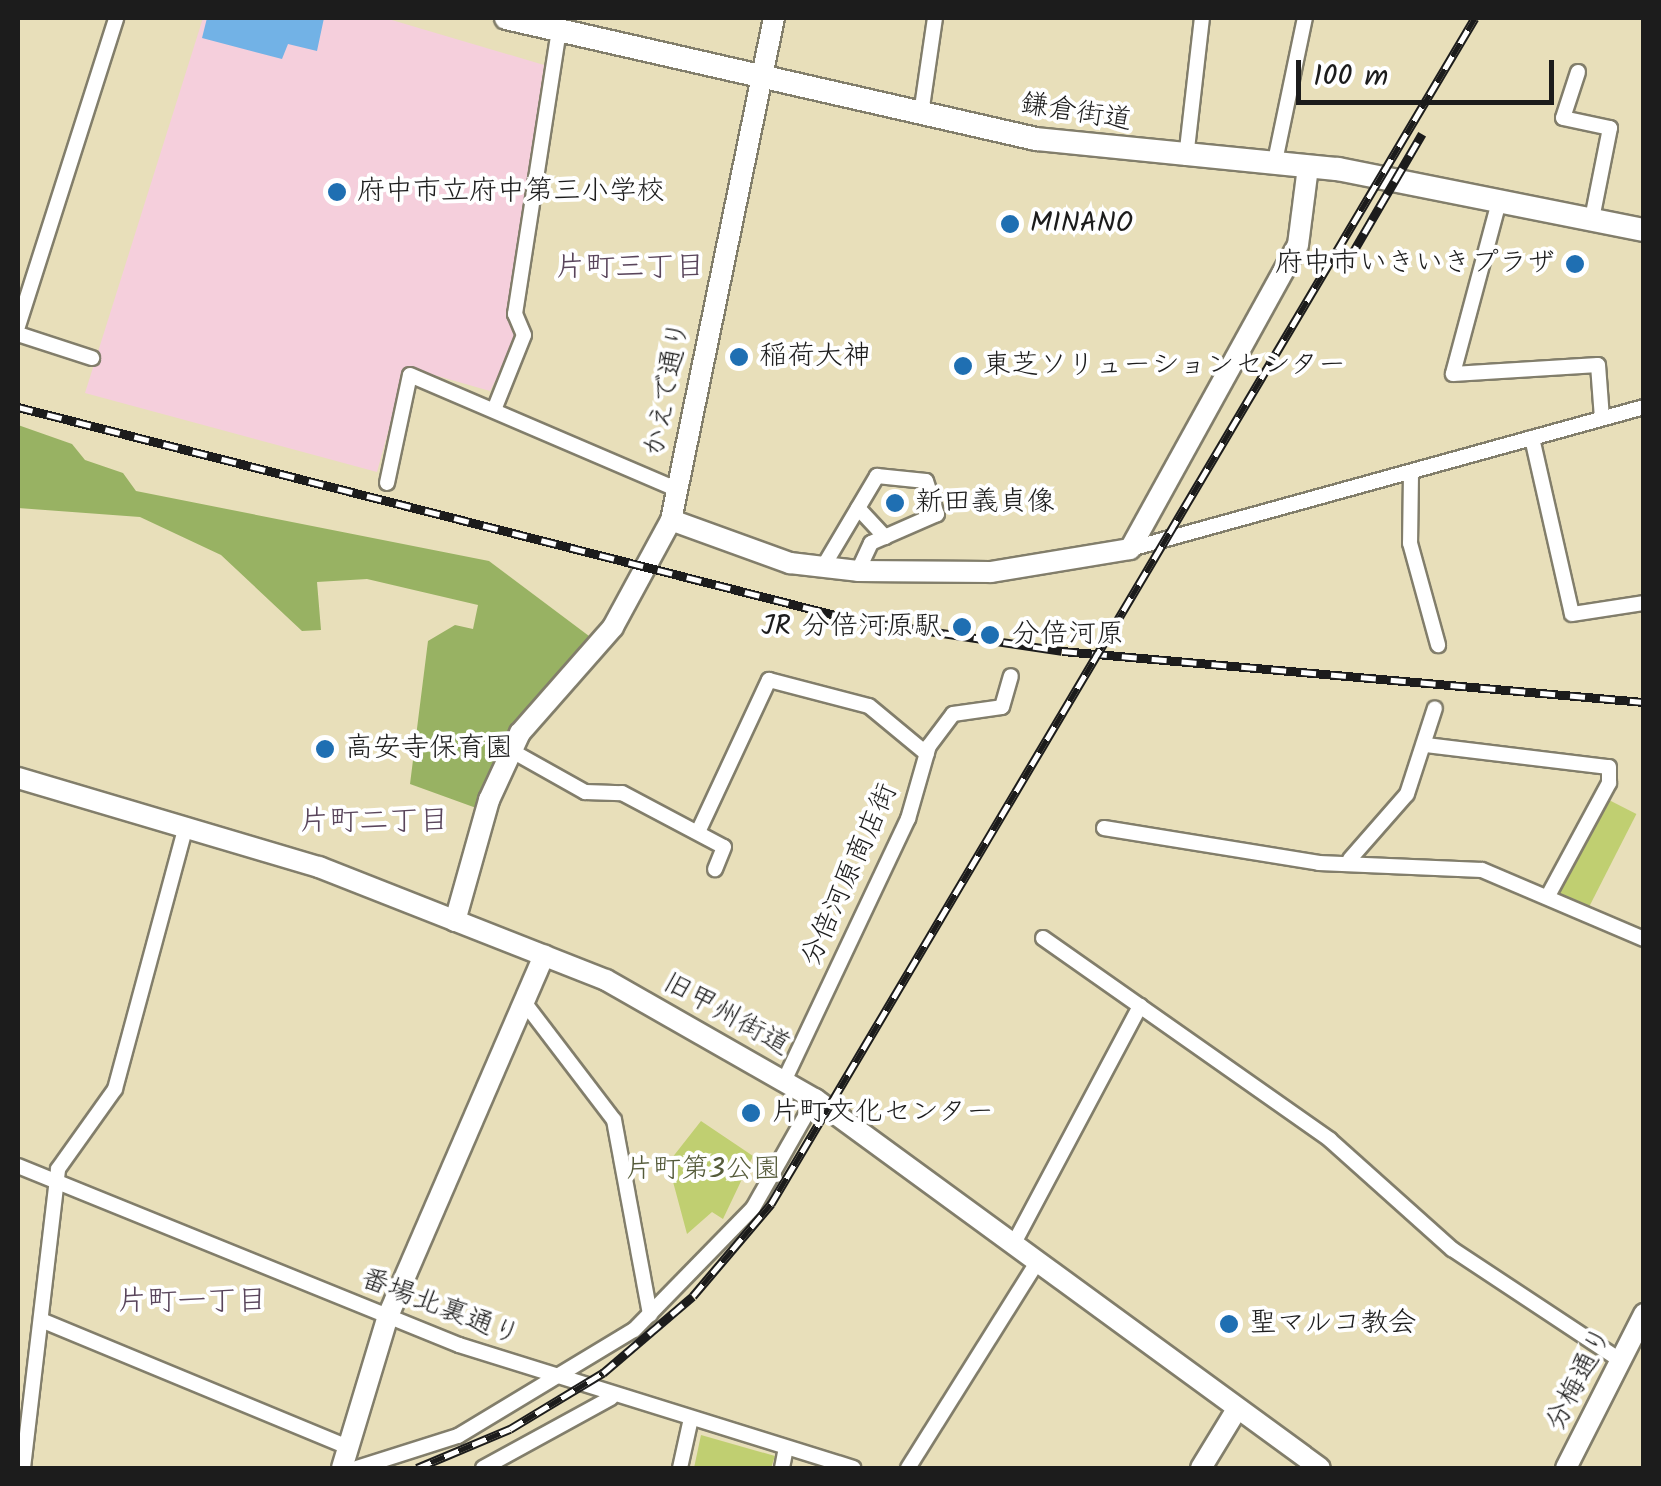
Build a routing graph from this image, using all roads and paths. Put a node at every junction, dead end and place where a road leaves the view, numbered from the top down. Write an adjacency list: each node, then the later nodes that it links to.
1 (116, 18): 17 (street)
2 (506, 18): 7 (main road, 鎌倉街道)
3 (774, 18): 9 (street, かえで通り)
4 (935, 18): 10 (street)
5 (1202, 18): 11 (street)
6 (1305, 18): 12 (street)
7 (558, 35): 9 (main road, 鎌倉街道); 20 (street)
8 (1578, 72): 15 (street)
9 (756, 77): 10 (main road, 鎌倉街道); 26 (street, かえで通り)
10 (920, 114): 11 (main road, 鎌倉街道)
11 (1186, 158): 12 (main road, 鎌倉街道)
12 (1274, 166): 13 (main road, 鎌倉街道)
13 (1308, 168): 14 (main road, 鎌倉街道); 30 (street)
14 (1500, 198): 15 (main road, 鎌倉街道); 22 (street)
15 (1592, 219): 16 (main road, 鎌倉街道)
16 (1644, 230)
17 (18, 326)
18 (18, 334): 19 (street)
19 (92, 358)
20 (496, 405): 25 (street); 26 (street)
21 (1644, 407): 22 (street)
22 (1602, 418): 23 (street)
23 (1532, 438): 24 (street); 33 (street)
24 (1411, 474): 30 (street); 34 (street)
25 (387, 483)
26 (678, 490): 28 (street, かえで通り)
27 (858, 508): 29 (street); 29 (street); 31 (street)
28 (670, 520): 31 (street); 38 (street, かえで通り)
29 (885, 537): 32 (street)
30 (1130, 549): 32 (street)
31 (822, 567): 32 (street)
32 (858, 571)
33 (1644, 603)
34 (1438, 644)
35 (1012, 676): 39 (street, 分倍河原商店街)
36 (1434, 708): 37 (street)
37 (1426, 745): 44 (street); 46 (street)
38 (512, 751): 43 (street); 47 (street)
39 (927, 754): 43 (street); 53 (street, 分倍河原商店街)
40 (18, 778): 41 (street, 旧甲州街道)
41 (186, 825): 47 (street, 旧甲州街道); 56 (street)
42 (1104, 828): 44 (street)
43 (698, 832): 45 (street)
44 (1350, 859): 46 (street)
45 (715, 869)
46 (1548, 896): 49 (street)
47 (454, 922): 50 (street, 旧甲州街道)
48 (1043, 938): 52 (street)
49 (1644, 940)
50 (544, 955): 51 (street); 53 (street, 旧甲州街道)
51 (524, 1002): 59 (street); 61 (street)
52 (1140, 1006): 57 (street); 63 (street)
53 (784, 1079): 54 (street, 旧甲州街道)
54 (815, 1099): 57 (street, 旧甲州街道); 59 (street)
55 (18, 1166): 56 (street, 番場北裏通り)
56 (56, 1181): 61 (street, 番場北裏通り); 62 (street)
57 (1013, 1244): 58 (street, 旧甲州街道)
58 (1037, 1262): 68 (street, 旧甲州街道); 79 (street)
59 (650, 1314): 66 (street)
60 (1644, 1314): 63 (street, 分梅通り)
61 (388, 1316): 66 (street, 番場北裏通り); 70 (street)
62 (41, 1320): 65 (street); 70 (street)
63 (1620, 1360): 82 (street, 分梅通り)
64 (18, 1363): 65 (street)
65 (36, 1367): 72 (street)
66 (562, 1381): 67 (street, 番場北裏通り); 74 (street)
67 (611, 1398): 69 (street, 番場北裏通り); 75 (street)
68 (1236, 1408): 80 (street); 81 (street, 旧甲州街道)
69 (690, 1423): 71 (street, 番場北裏通り); 76 (street)
70 (348, 1447): 73 (street)
71 (786, 1448): 77 (street); 78 (street, 番場北裏通り)
72 (23, 1468)
73 (342, 1468)
74 (357, 1468)
75 (483, 1468)
76 (680, 1468)
77 (782, 1468)
78 (853, 1468)
79 (908, 1468)
80 (1200, 1468)
81 (1320, 1468)
82 (1566, 1468)

